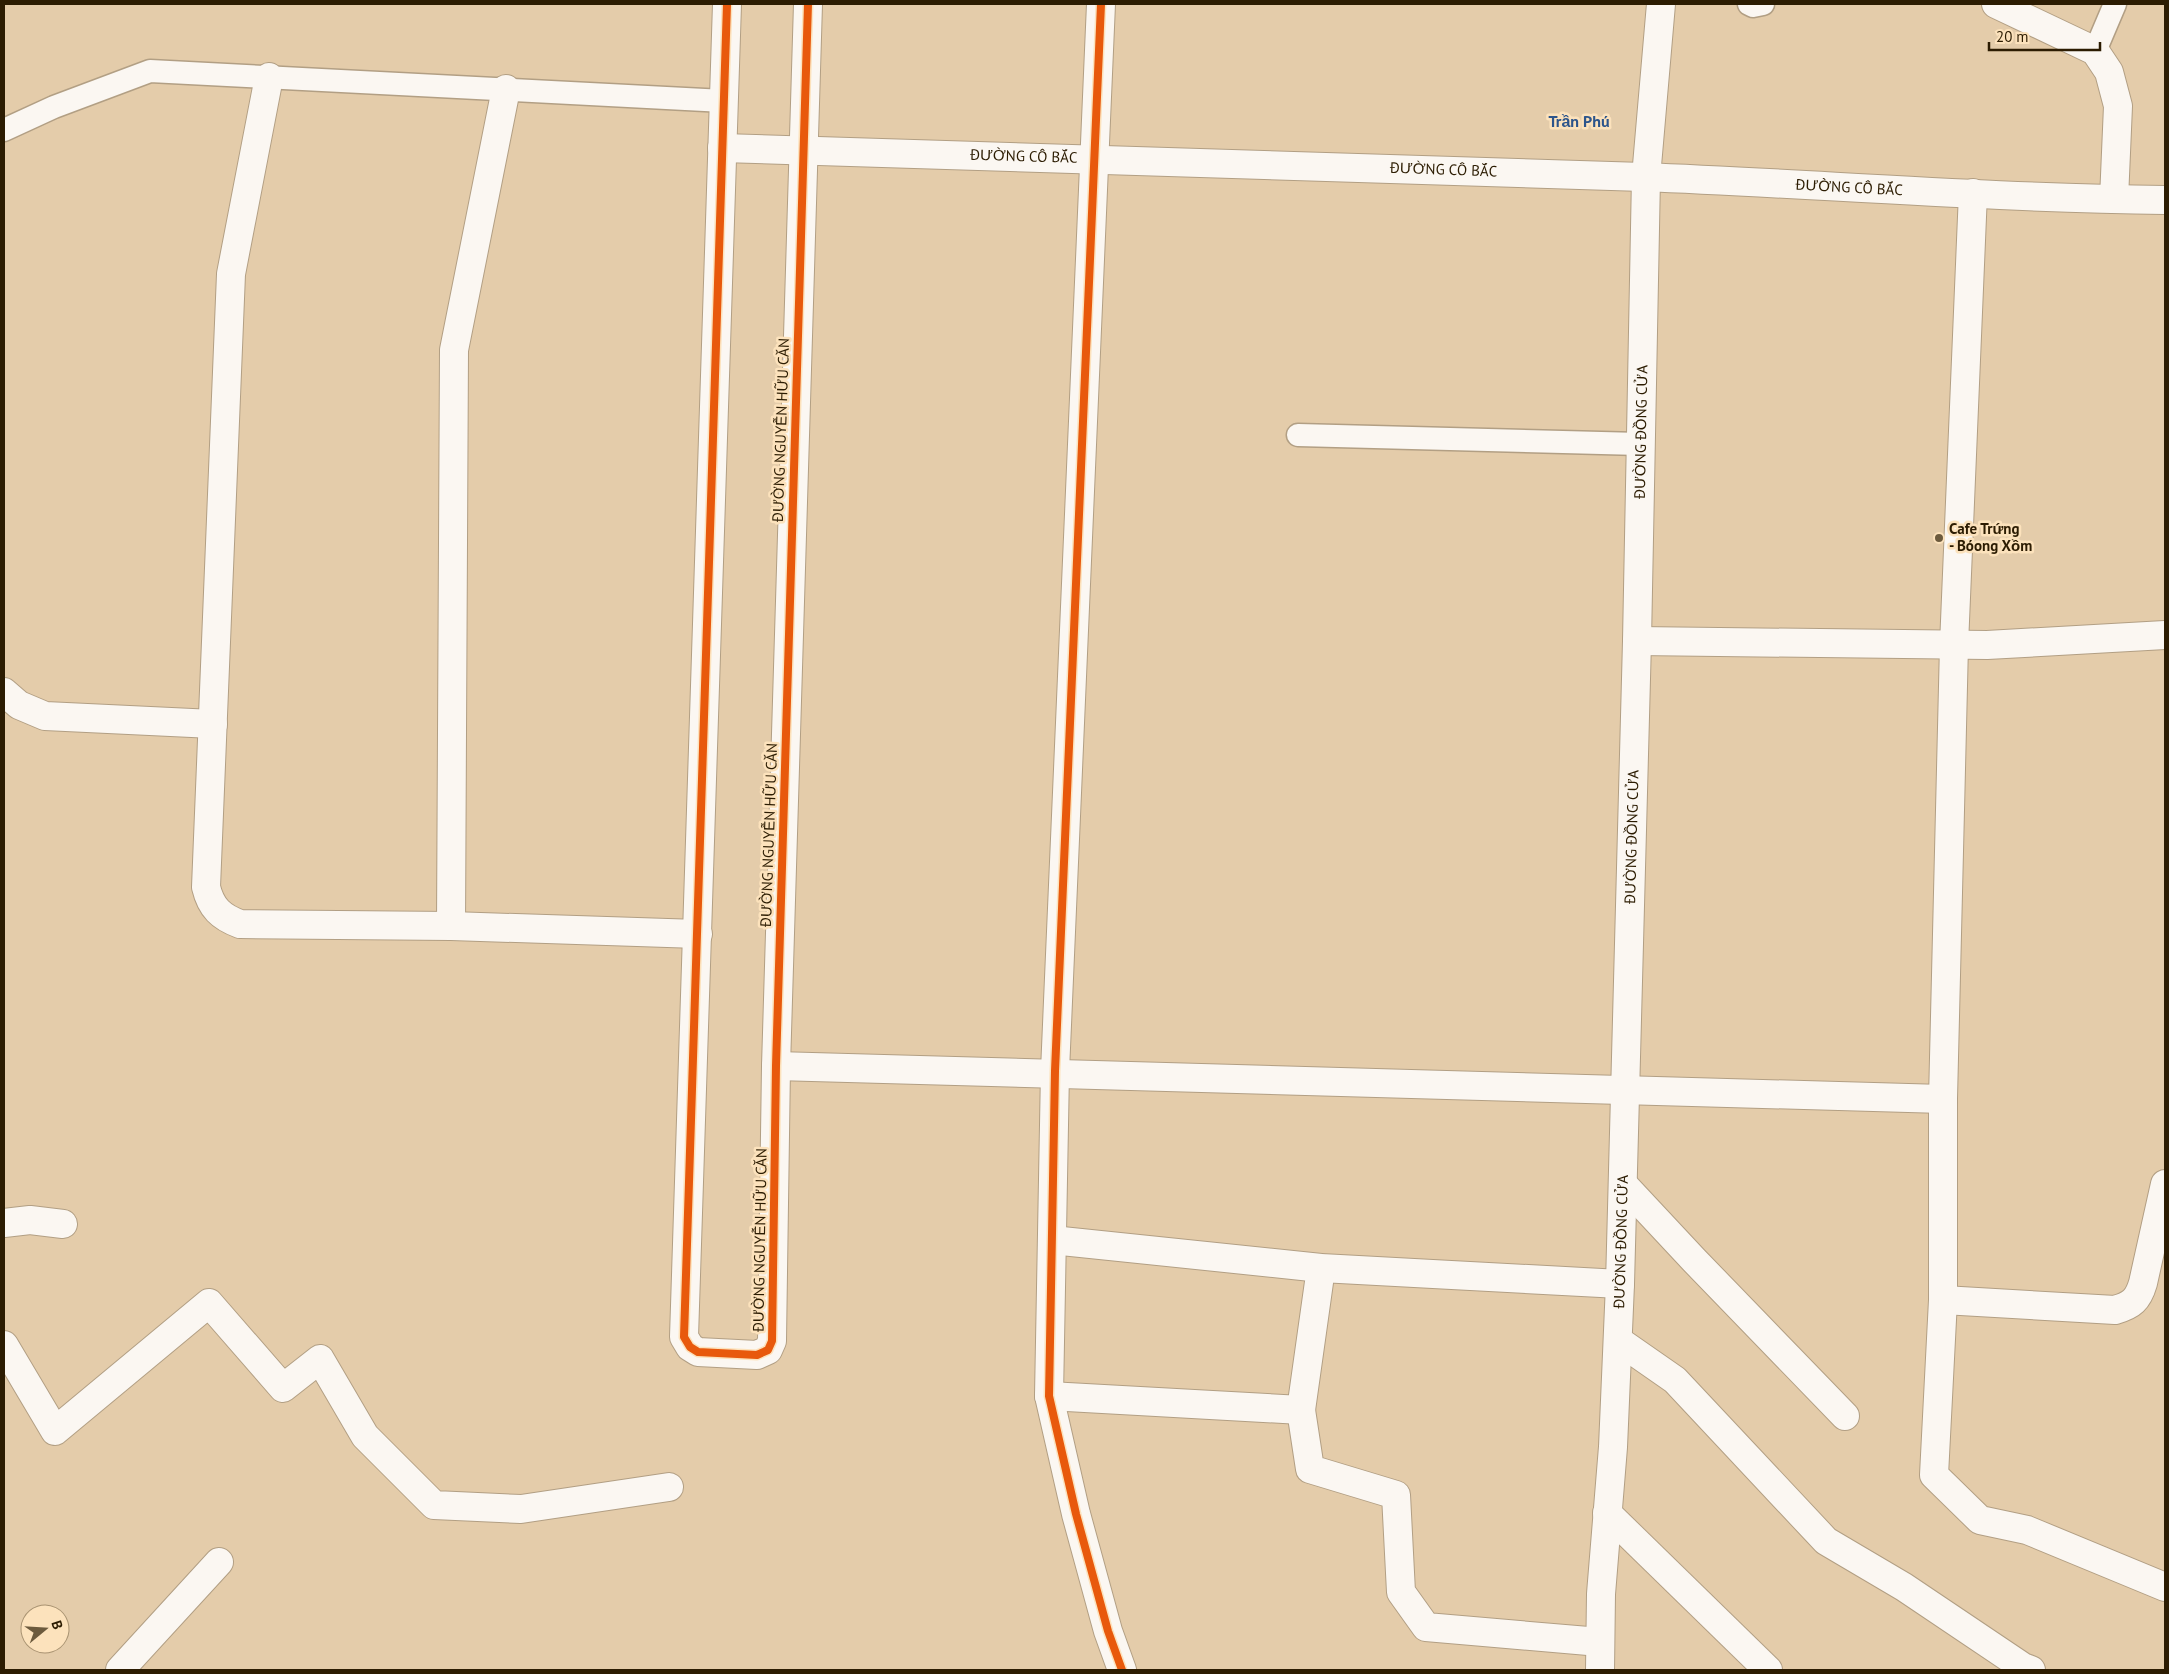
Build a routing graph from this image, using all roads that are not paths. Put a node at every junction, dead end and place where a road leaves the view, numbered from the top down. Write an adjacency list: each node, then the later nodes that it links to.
1 (727, 4): 12 (street, ĐƯỜNG NGUYỄN HỮU CĂN)
2 (808, 4): 15 (street, ĐƯỜNG NGUYỄN HỮU CĂN)
3 (1102, 4): 16 (street)
4 (1661, 4): 17 (street, ĐƯỜNG ĐỒNG CỬA)
5 (1749, 4): 6 (lane)
6 (1763, 4)
7 (1996, 4): 9 (street)
8 (2114, 4): 9 (lane)
9 (2095, 51): 19 (street)
10 (269, 77): 11 (lane); 13 (lane); 27 (street)
11 (506, 89): 12 (lane); 28 (street)
12 (724, 101): 14 (street, ĐƯỜNG NGUYỄN HỮU CĂN)
13 (4, 130)
14 (722, 148): 15 (street, ĐƯỜNG CÔ BẮC); 29 (street, ĐƯỜNG NGUYỄN HỮU CĂN)
15 (804, 150): 16 (street, ĐƯỜNG CÔ BẮC); 30 (street, ĐƯỜNG NGUYỄN HỮU CĂN)
16 (1095, 157): 17 (street, ĐƯỜNG CÔ BẮC); 31 (street)
17 (1646, 177): 18 (street, ĐƯỜNG CÔ BẮC); 22 (street, ĐƯỜNG ĐỒNG CỬA)
18 (1974, 193): 19 (street, ĐƯỜNG CÔ BẮC); 25 (street)
19 (2114, 199): 20 (street, ĐƯỜNG CÔ BẮC)
20 (2165, 200)
21 (1298, 435): 22 (lane)
22 (1640, 444): 24 (street, ĐƯỜNG ĐỒNG CỬA)
23 (2165, 635): 25 (street)
24 (1637, 642): 25 (street); 32 (street, ĐƯỜNG ĐỒNG CỬA)
25 (1954, 645): 33 (street)
26 (4, 692): 27 (street)
27 (213, 724): 28 (street)
28 (452, 926): 29 (street)
29 (698, 934): 30 (street, ĐƯỜNG NGUYỄN HỮU CĂN)
30 (776, 1066): 31 (street)
31 (1055, 1072): 32 (street); 38 (street)
32 (1625, 1088): 33 (street); 34 (street, ĐƯỜNG ĐỒNG CỬA)
33 (1943, 1099): 41 (street)
34 (1623, 1184): 40 (street, ĐƯỜNG ĐỒNG CỬA); 46 (street)
35 (2165, 1184): 41 (street)
36 (4, 1223): 37 (street)
37 (63, 1224)
38 (1052, 1240): 39 (street); 44 (street)
39 (1321, 1268): 40 (street); 45 (street)
40 (1620, 1284): 42 (street, ĐƯỜNG ĐỒNG CỬA)
41 (1943, 1300): 50 (street)
42 (1619, 1341): 48 (street, ĐƯỜNG ĐỒNG CỬA); 56 (street)
43 (4, 1345): 47 (street)
44 (1049, 1396): 45 (street); 53 (street)
45 (1301, 1410): 51 (street)
46 (1846, 1416)
47 (669, 1487)
48 (1607, 1513): 51 (street, ĐƯỜNG ĐỒNG CỬA); 55 (street)
49 (219, 1562): 52 (street)
50 (2165, 1587)
51 (1600, 1642): 54 (street, ĐƯỜNG ĐỒNG CỬA)
52 (120, 1670)
53 (1122, 1670)
54 (1600, 1670)
55 (1768, 1670)
56 (2031, 1670)

